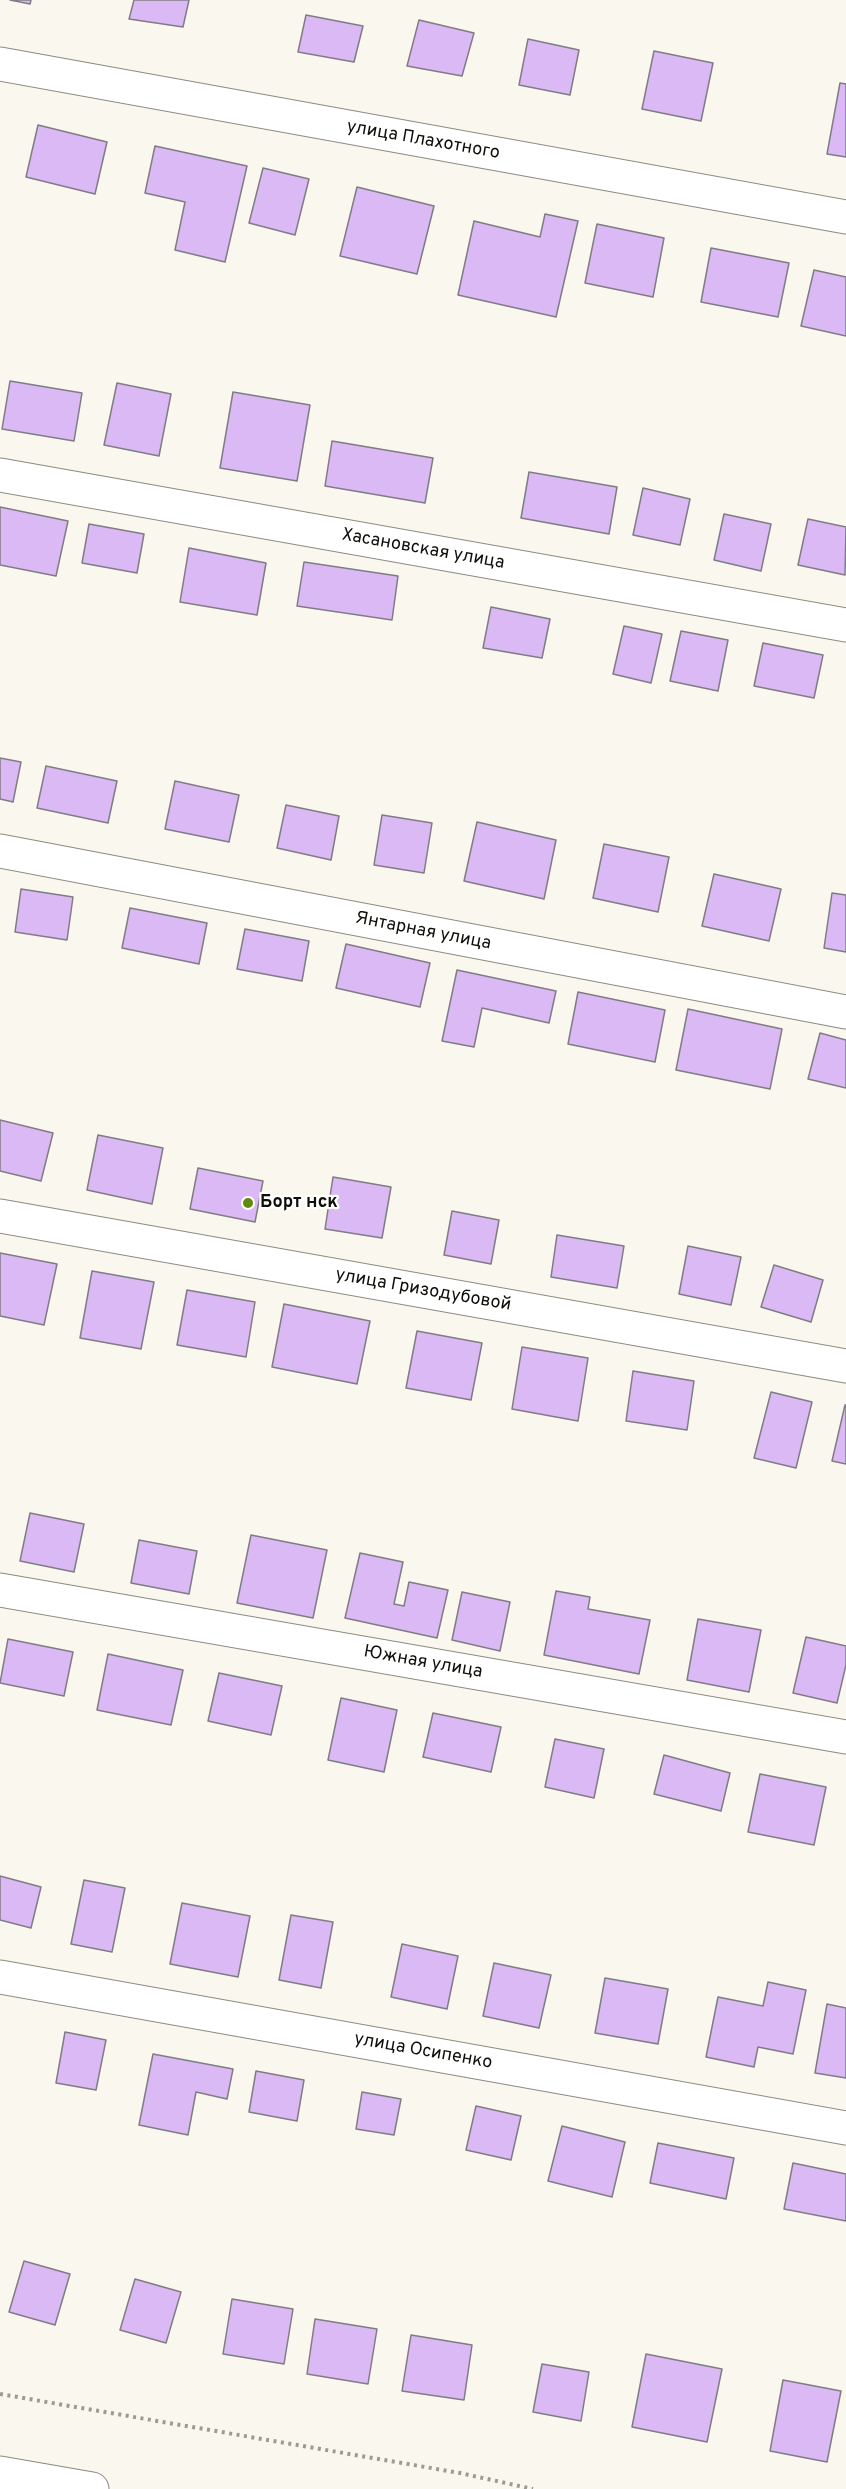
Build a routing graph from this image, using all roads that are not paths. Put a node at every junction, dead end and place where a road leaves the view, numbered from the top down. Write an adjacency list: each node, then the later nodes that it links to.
1 (0, 64): 2 (street, улица Плахотного)
2 (846, 217)
3 (0, 475): 4 (street, Хасановская улица)
4 (846, 625)
5 (0, 851): 6 (street, Янтарная улица)
6 (846, 1012)
7 (0, 1216): 8 (street, улица Гризодубовой)
8 (846, 1366)
9 (0, 1590): 10 (street, Южная улица)
10 (846, 1737)
11 (0, 1977): 12 (street, улица Осипенко)
12 (846, 2127)
13 (0, 2473): 14 (street)
14 (92, 2489)

